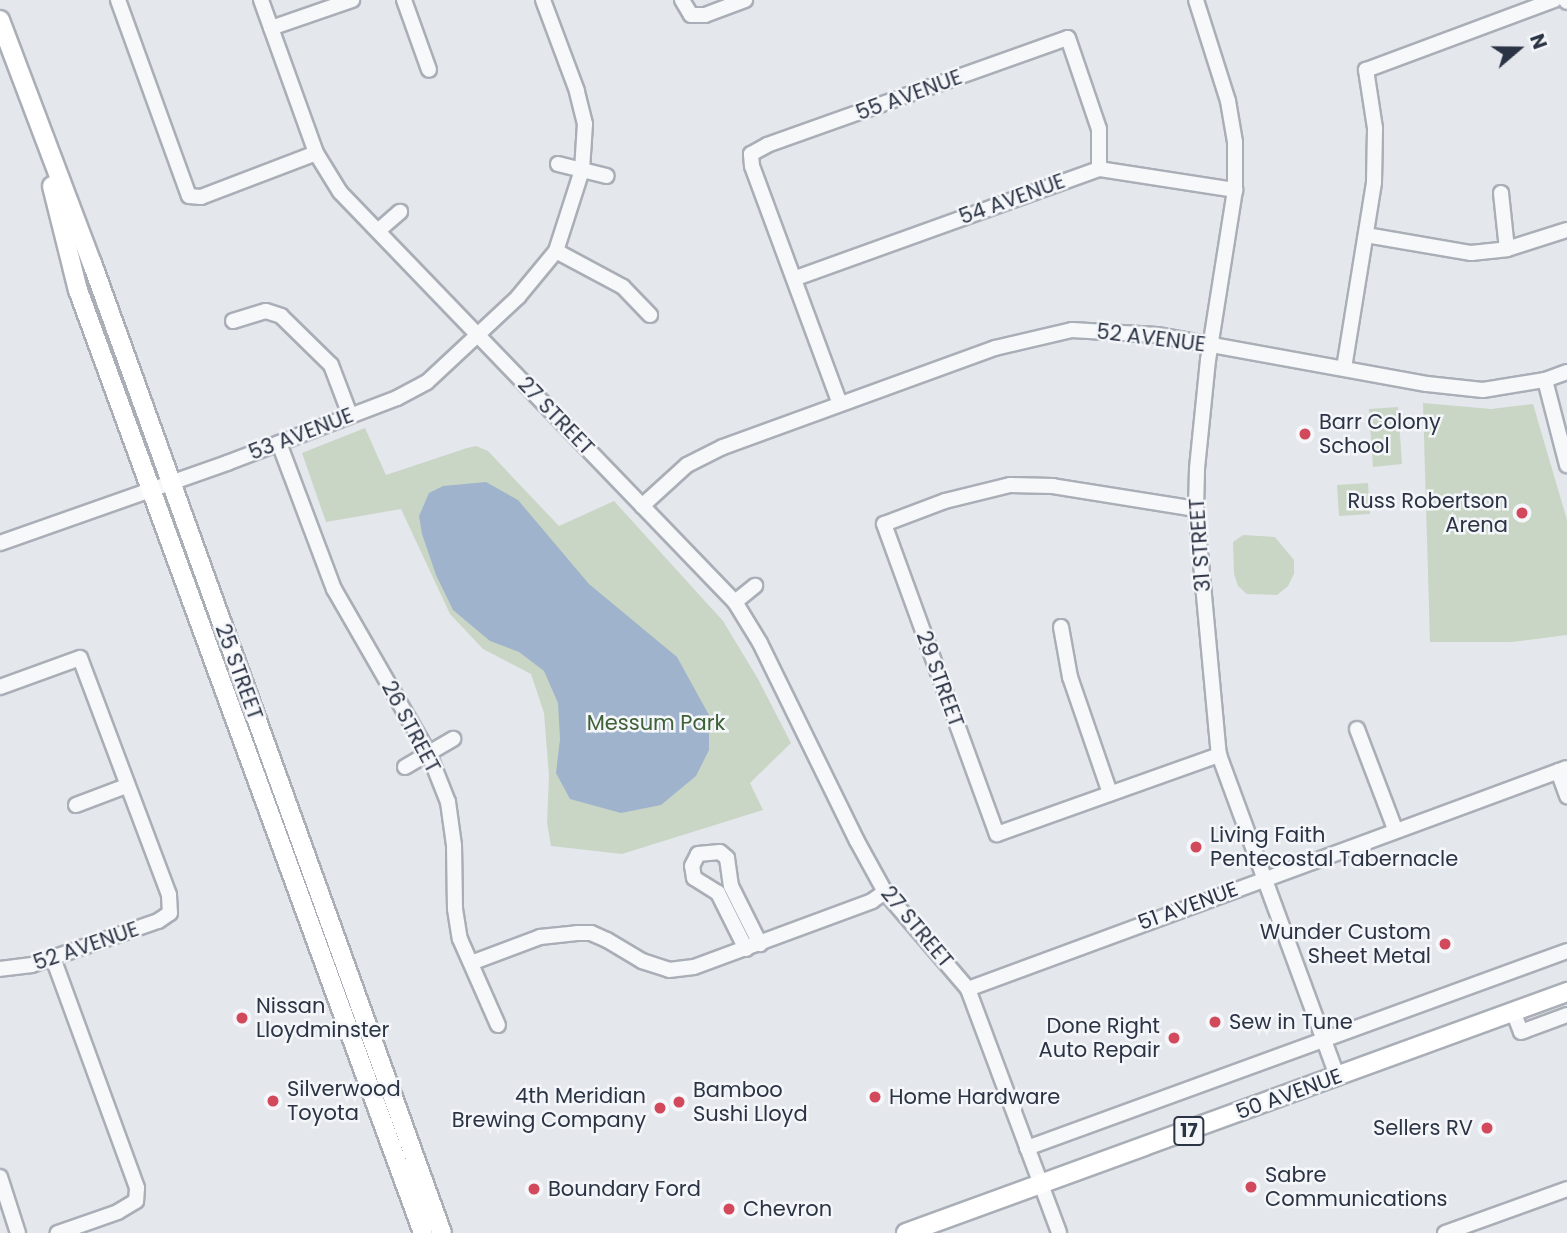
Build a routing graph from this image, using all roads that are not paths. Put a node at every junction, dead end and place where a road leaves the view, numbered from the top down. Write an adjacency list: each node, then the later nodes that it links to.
1 (118, 0): 14 (street)
2 (261, 0): 11 (street, 27 STREET)
3 (352, 0): 11 (street)
4 (404, 0): 12 (street)
5 (543, 0): 17 (street)
6 (681, 0): 7 (street)
7 (745, 0)
8 (1196, 0): 19 (street, 31 STREET)
9 (1554, 0): 24 (street)
10 (0, 20): 13 (main road, 25 STREET)
11 (271, 29): 14 (street, 27 STREET)
12 (429, 71)
13 (33, 111): 39 (main road, 25 STREET); 40 (main road, 25 STREET)
14 (316, 153): 22 (street, 27 STREET)
15 (558, 164): 17 (street)
16 (1099, 169): 19 (street, 54 AVENUE); 27 (street, 54 AVENUE); 27 (street, 55 AVENUE)
17 (582, 170): 18 (street); 26 (street)
18 (607, 176)
19 (1235, 190): 31 (street, 31 STREET)
20 (1501, 193): 25 (street)
21 (400, 212): 22 (street)
22 (379, 230): 30 (street, 27 STREET)
23 (1567, 230): 25 (street)
24 (1366, 235): 25 (street); 32 (street)
25 (1507, 249)
26 (556, 251): 28 (street); 30 (street, 53 AVENUE)
27 (796, 278): 35 (street)
28 (650, 315)
29 (233, 321): 36 (street)
30 (477, 335): 36 (street, 53 AVENUE); 41 (street, 27 STREET)
31 (1211, 345): 32 (street, 52 AVENUE); 35 (street, 52 AVENUE); 42 (street, 31 STREET)
32 (1344, 368): 34 (street, 52 AVENUE)
33 (1567, 372): 34 (street, 52 AVENUE)
34 (1545, 380): 38 (street)
35 (840, 404): 41 (street, 52 AVENUE)
36 (349, 415): 37 (street, 53 AVENUE)
37 (279, 443): 39 (street, 53 AVENUE); 50 (street, 26 STREET)
38 (1567, 465)
39 (169, 483): 40 (street, 53 AVENUE); 81 (main road, 25 STREET)
40 (152, 490): 43 (street, 53 AVENUE); 80 (main road, 25 STREET)
41 (642, 506): 45 (street, 27 STREET)
42 (1196, 509): 51 (street, 31 STREET); 55 (street, 29 STREET)
43 (0, 543)
44 (755, 586): 45 (street)
45 (735, 602): 61 (street, 27 STREET)
46 (1061, 627): 55 (street)
47 (0, 687): 54 (street)
48 (1357, 729): 58 (street)
49 (453, 739): 50 (street)
50 (429, 754): 52 (street); 65 (street, 26 STREET)
51 (1219, 755): 55 (street); 59 (street, 31 STREET)
52 (405, 767)
53 (1563, 769): 56 (street); 58 (street, 51 AVENUE)
54 (126, 786): 57 (street); 64 (street, 52 AVENUE)
55 (1110, 793)
56 (1567, 796)
57 (76, 805)
58 (1395, 829): 59 (street, 51 AVENUE)
59 (1264, 879): 67 (street, 51 AVENUE); 72 (street, 31 STREET)
60 (725, 889): 62 (street)
61 (885, 892): 62 (street); 67 (street, 27 STREET)
62 (753, 946): 65 (street)
63 (1567, 951): 72 (street, 50 AVENUE)
64 (53, 958): 66 (street, 52 AVENUE); 79 (street)
65 (471, 963): 71 (street, 26 STREET)
66 (0, 969)
67 (968, 989): 74 (street)
68 (1567, 992): 69 (main road, 50 AVENUE / 17)
69 (1513, 1012): 70 (street); 73 (main road, 50 AVENUE / 17)
70 (1567, 1015)
71 (498, 1025)
72 (1324, 1040): 73 (street, 31 STREET); 74 (street, 50 AVENUE)
73 (1337, 1076): 76 (main road, 50 AVENUE / 17)
74 (1027, 1148): 76 (street)
75 (0, 1177): 78 (street)
76 (1041, 1185): 82 (main road, 50 AVENUE / 17); 83 (street)
77 (1567, 1189): 84 (street)
78 (18, 1233)
79 (58, 1233)
80 (423, 1233)
81 (442, 1233)
82 (906, 1233)
83 (1059, 1233)
84 (1445, 1233)

